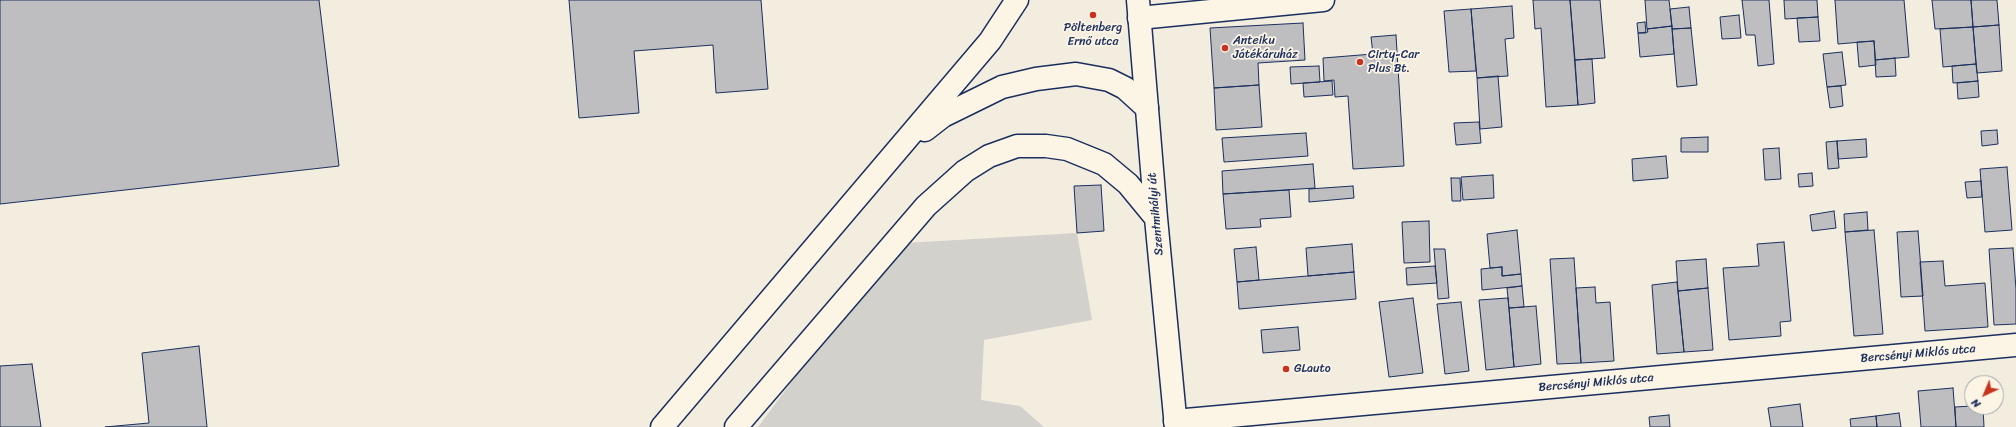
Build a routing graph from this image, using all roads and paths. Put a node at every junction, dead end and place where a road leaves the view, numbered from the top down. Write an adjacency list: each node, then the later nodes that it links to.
1 (1017, 0): 5 (main road)
2 (1323, 0): 3 (main road)
3 (1138, 9): 4 (main road, Szentmihályi út)
4 (1147, 108): 5 (main road); 6 (main road, Szentmihályi út)
5 (896, 153): 9 (main road)
6 (1156, 218): 8 (main road, Szentmihályi út); 10 (main road)
7 (2016, 345): 8 (main road, Bercsényi Miklós utca)
8 (1176, 424)
9 (662, 427)
10 (736, 427)

